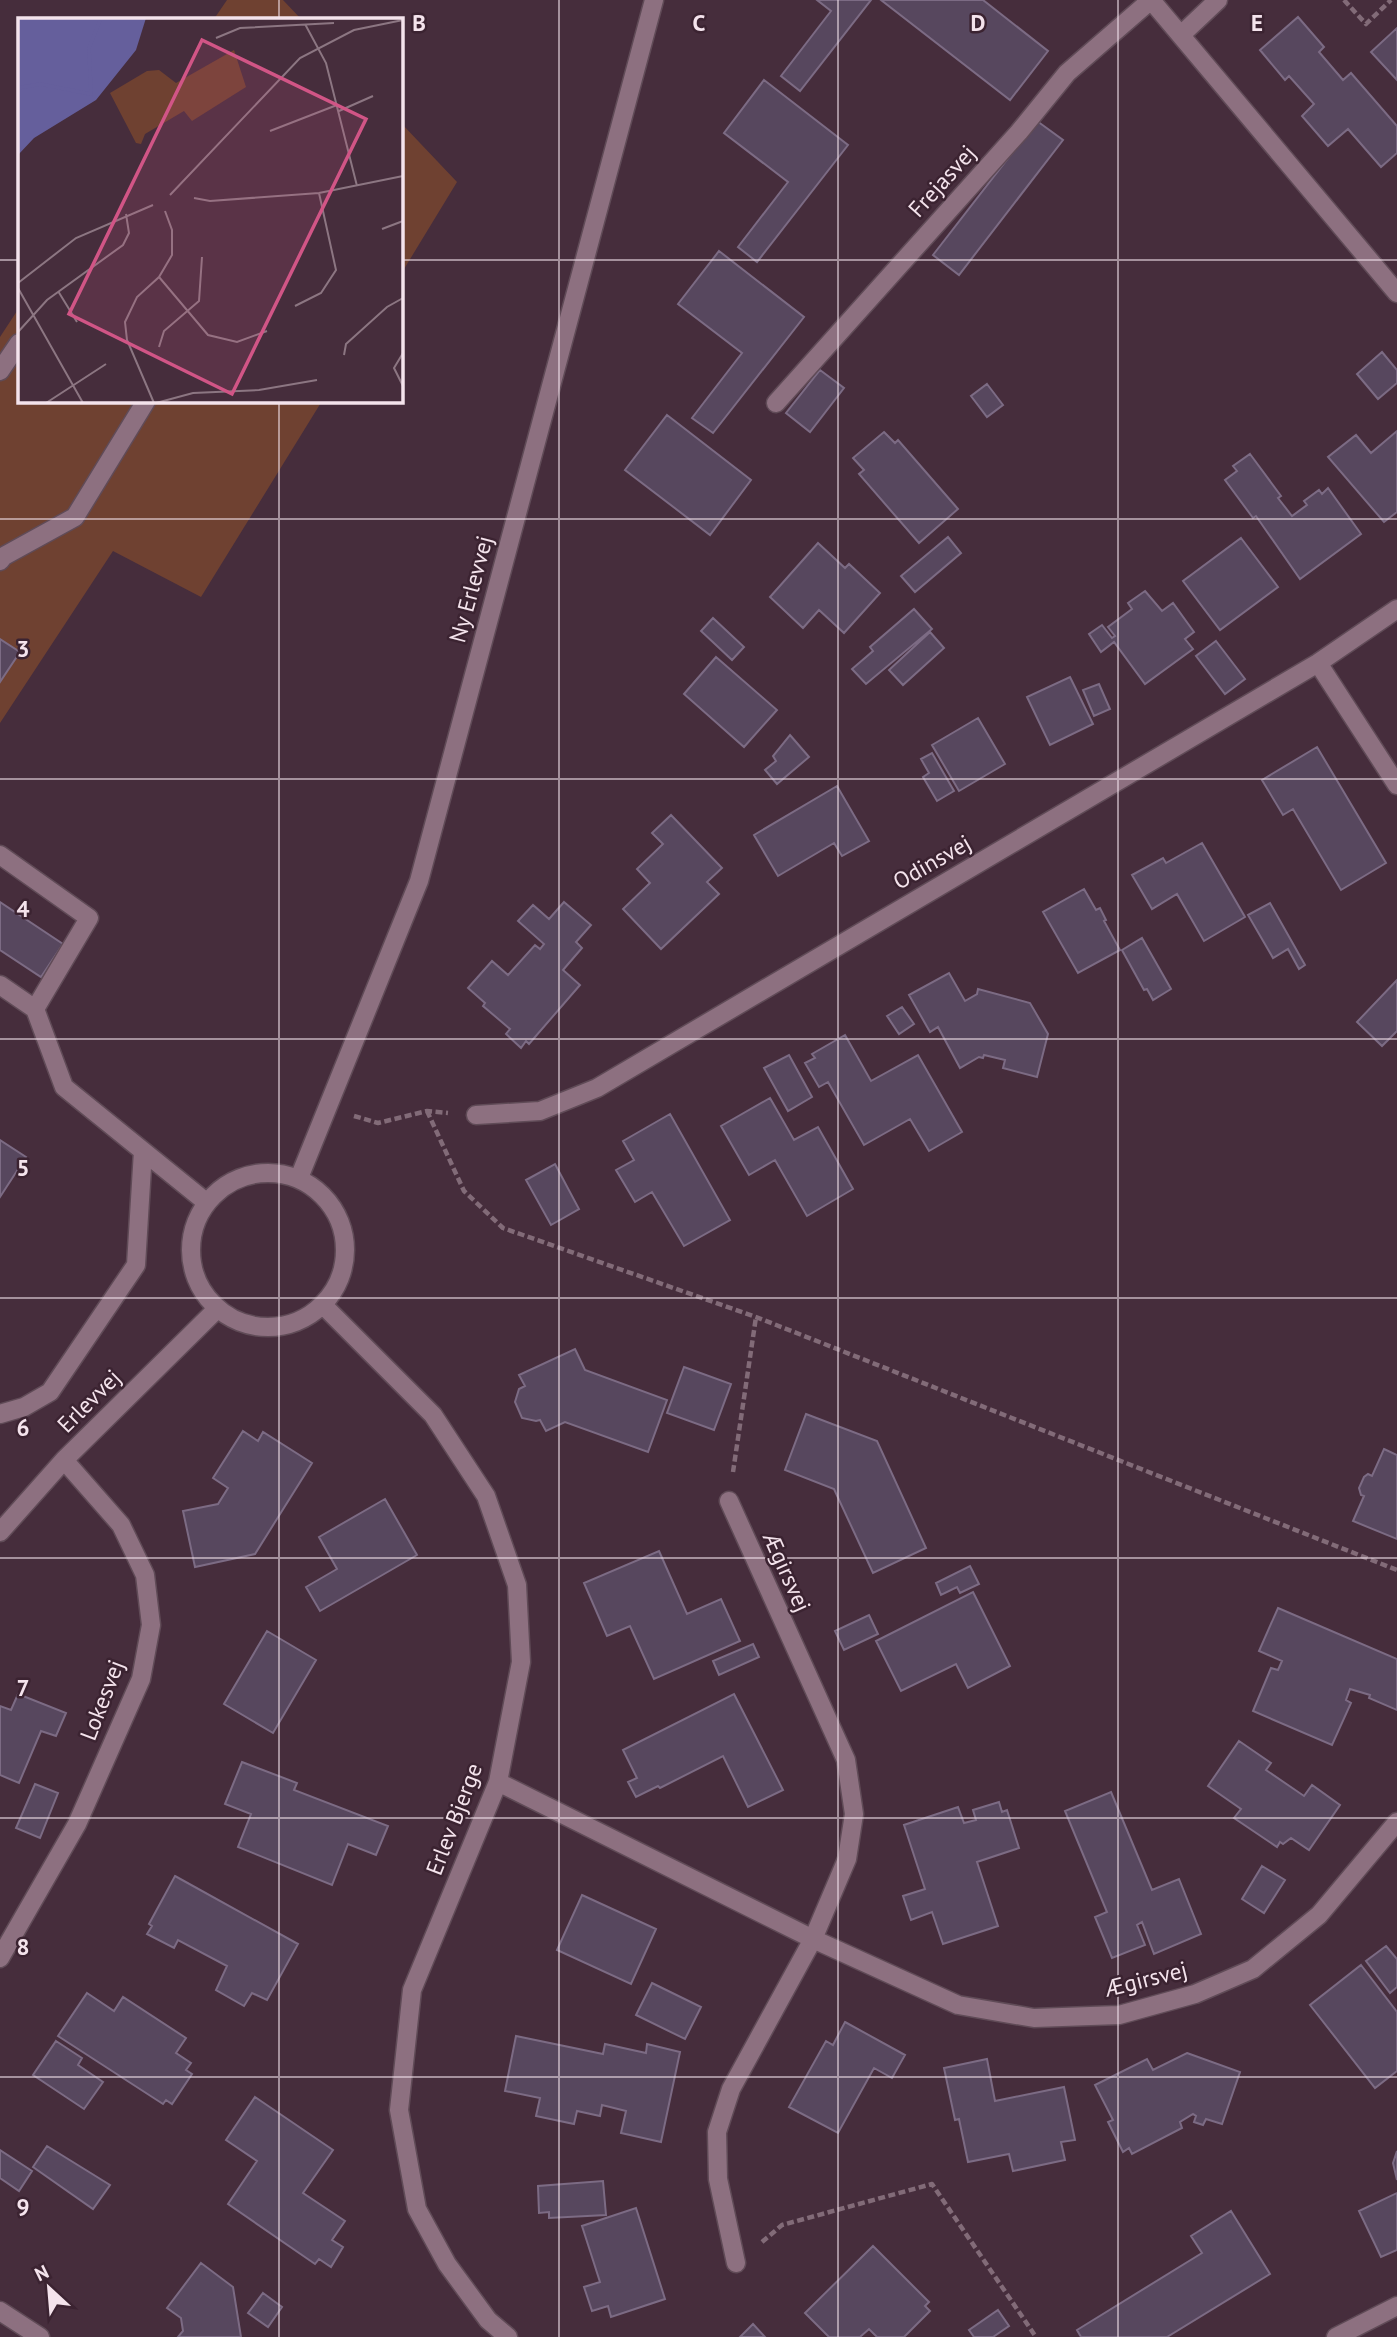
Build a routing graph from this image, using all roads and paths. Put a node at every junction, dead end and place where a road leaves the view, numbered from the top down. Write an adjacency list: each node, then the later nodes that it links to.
1 (654, 0): 19 (street, Ny Erlevvej)
2 (1151, 0): 6 (street, Frejasvej); 11 (street, Frejasvej)
3 (1218, 0): 6 (street)
4 (1344, 0): 5 (path)
5 (1391, 0)
6 (1181, 35): 7 (street, Frejasvej)
7 (1397, 293)
8 (18, 344): 9 (street)
9 (0, 371)
10 (145, 402): 12 (street)
11 (776, 402)
12 (1, 554)
13 (1397, 610): 14 (street, Odinsvej)
14 (1318, 663): 15 (street); 21 (street, Odinsvej)
15 (1397, 785)
16 (0, 855): 18 (street)
17 (0, 985): 18 (street)
18 (36, 1009): 22 (street)
19 (326, 1109): 20 (path); 23 (street, Ny Erlevvej)
20 (427, 1111): 21 (path); 27 (path)
21 (476, 1115)
22 (143, 1151): 24 (street); 28 (street)
23 (299, 1178): 24 (street); 25 (street)
24 (206, 1202): 26 (street)
25 (323, 1305): 26 (street); 33 (street, Erlev Bjerge)
26 (217, 1309): 29 (street, Erlevvej)
27 (756, 1317): 30 (path); 32 (path)
28 (0, 1414)
29 (64, 1460): 31 (street, Erlevvej); 36 (street, Lokesvej)
30 (729, 1501): 35 (street, Ægirsvej)
31 (0, 1532)
32 (1397, 1570)
33 (498, 1782): 35 (street, Ægirsvej); 41 (street, Erlev Bjerge)
34 (1397, 1822): 35 (street, Ægirsvej)
35 (813, 1939): 37 (street, Ægirsvej)
36 (0, 1958)
37 (736, 2263): 42 (path)
38 (1397, 2306): 43 (street)
39 (0, 2311): 40 (street)
40 (40, 2337)
41 (508, 2337)
42 (1036, 2337)
43 (1336, 2337)

